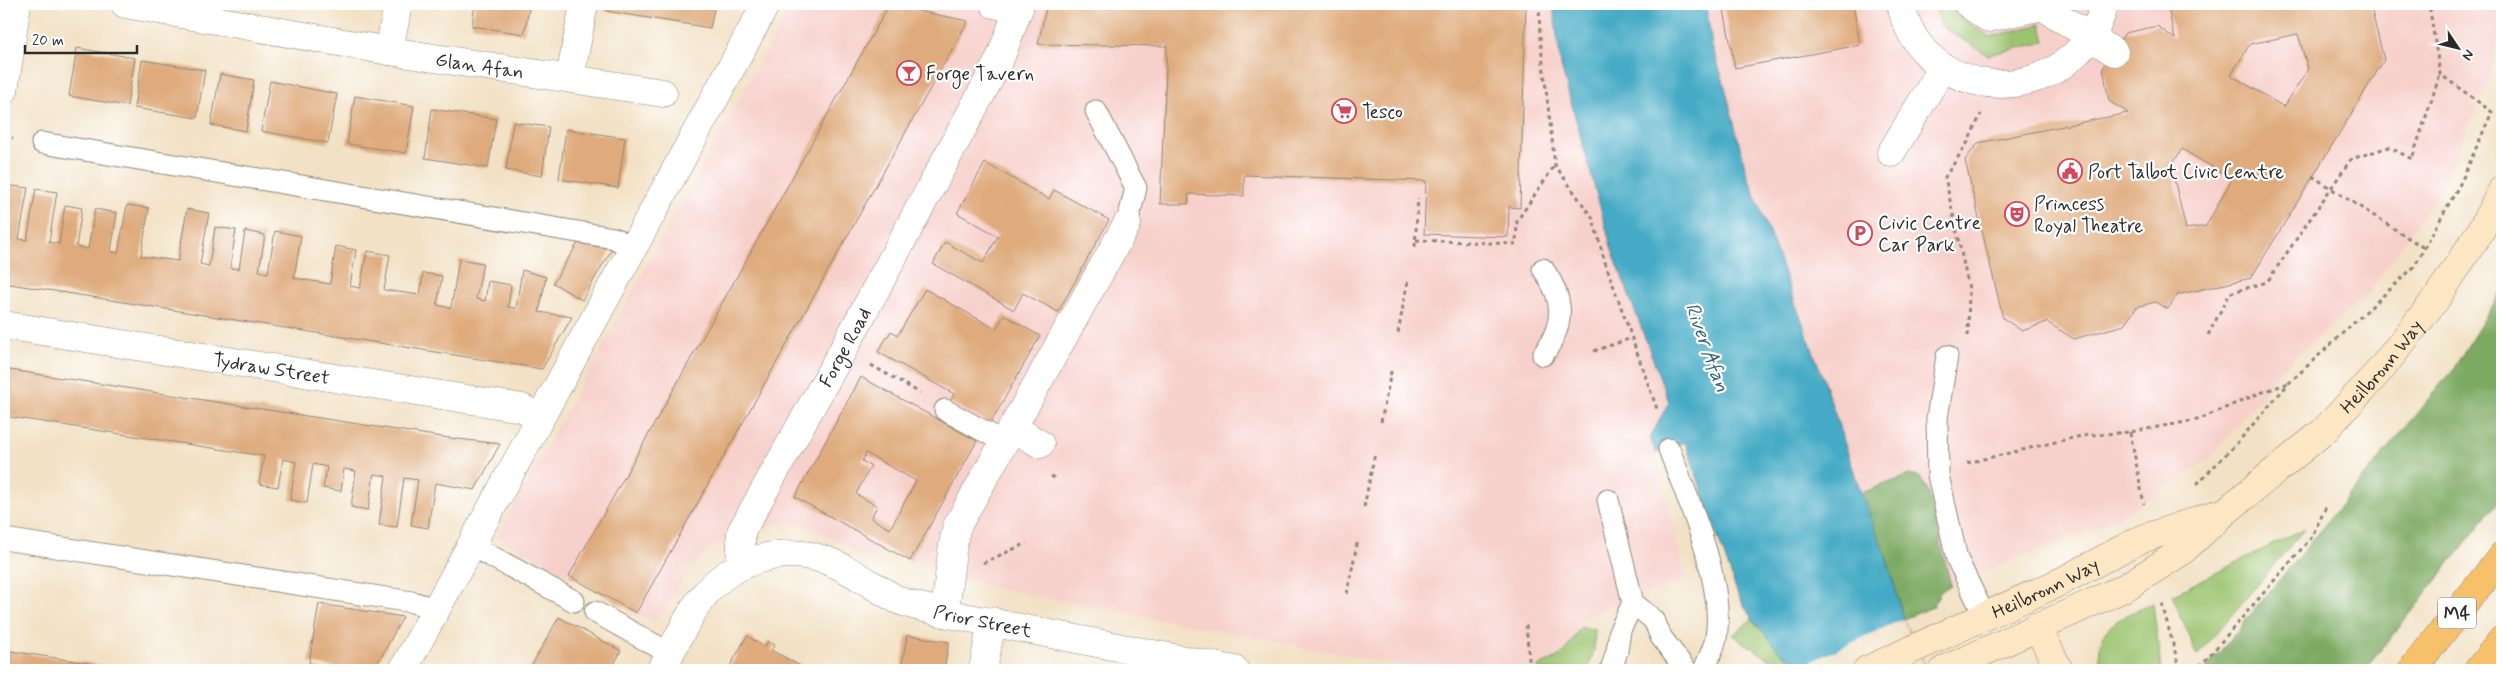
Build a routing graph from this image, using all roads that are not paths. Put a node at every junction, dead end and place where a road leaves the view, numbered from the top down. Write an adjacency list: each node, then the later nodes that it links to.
1 (17, 4): 17 (street)
2 (125, 4): 11 (street, Glan Afan)
3 (398, 4): 13 (street)
4 (584, 4): 16 (street)
5 (766, 4): 24 (street)
6 (1901, 4): 15 (street)
7 (1968, 4): 9 (street)
8 (2104, 4): 12 (street)
9 (2042, 5): 12 (street)
10 (1011, 6): 39 (street, Forge Road)
11 (210, 12): 13 (street, Glan Afan)
12 (2090, 37): 14 (street); 15 (street)
13 (389, 51): 16 (street, Glan Afan)
14 (2114, 52)
15 (1943, 67): 21 (street)
16 (570, 78): 18 (street, Glan Afan)
17 (4, 90)
18 (663, 92)
19 (1096, 111): 23 (lane)
20 (42, 144): 24 (lane)
21 (1891, 153)
22 (2502, 190): 35 (main road, Heilbronn Way)
23 (1127, 224): 31 (street)
24 (634, 248): 30 (street)
25 (1544, 269): 27 (lane)
26 (4, 325): 30 (street, Tydraw Street)
27 (1543, 355)
28 (1947, 356): 45 (lane)
29 (945, 410): 31 (lane)
30 (539, 417): 37 (street)
31 (1008, 435): 32 (street); 44 (street)
32 (1040, 444)
33 (1669, 449): 56 (lane)
34 (1608, 500): 41 (lane)
35 (2225, 512): 45 (main road, Heilbronn Way); 47 (main road, Heilbronn Way)
36 (4, 539): 42 (lane)
37 (472, 546): 40 (lane); 42 (street)
38 (2502, 556): 60 (highway, M4)
39 (741, 565): 44 (street, Prior Street); 49 (street)
40 (574, 601)
41 (1632, 603): 54 (lane); 55 (lane)
42 (437, 609): 51 (street)
43 (595, 612): 49 (lane)
44 (944, 612): 46 (street, Prior Street)
45 (1984, 615): 57 (main road, Heilbronn Way)
46 (992, 622): 50 (street, Prior Street); 52 (street)
47 (2037, 626): 58 (main road, Heilbronn Way); 59 (main road)
48 (2502, 640): 61 (highway, M4)
49 (666, 662)
50 (1149, 662): 53 (street, Prior Street)
51 (402, 670)
52 (983, 670)
53 (1235, 670)
54 (1611, 670)
55 (1686, 670)
56 (1704, 670)
57 (1867, 670)
58 (1944, 670)
59 (2058, 670)
60 (2412, 670)
61 (2478, 670)

